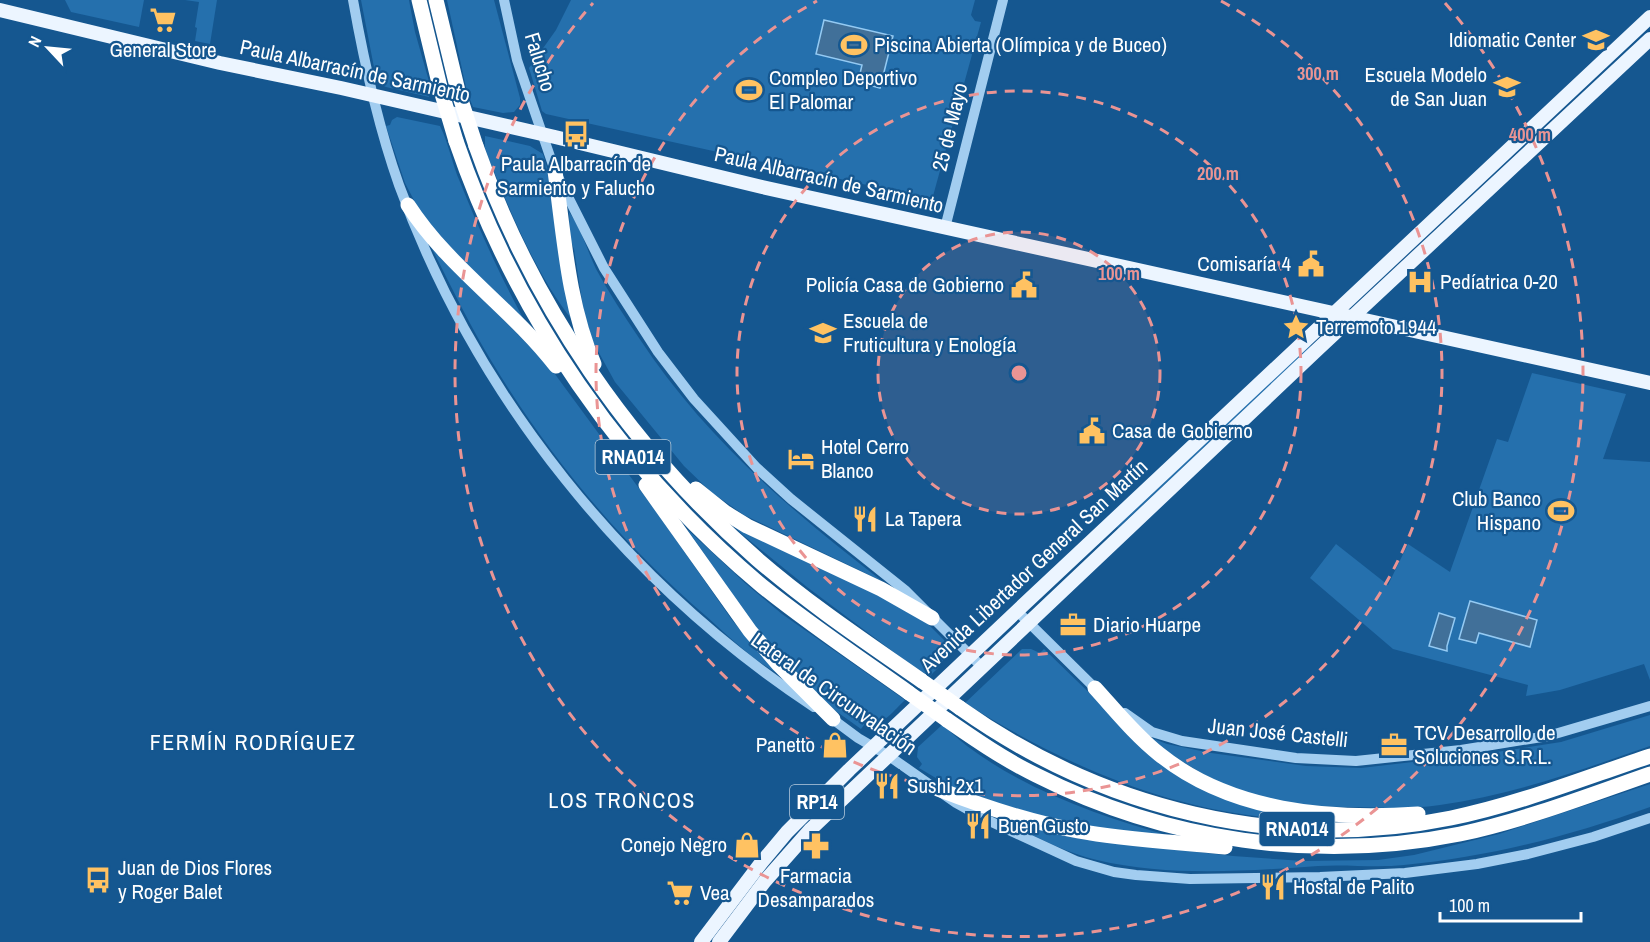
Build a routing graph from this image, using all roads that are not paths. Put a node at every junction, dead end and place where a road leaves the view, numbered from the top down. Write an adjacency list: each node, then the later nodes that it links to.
1 (353, 0): 9 (street, Lateral de Circunvalación)
2 (419, 0): 18 (highway, RNA014, bridge)
3 (436, 0): 17 (highway, RNA014, bridge)
4 (504, 0): 10 (street, Falucho)
5 (1003, 0): 13 (street, 25 de Mayo)
6 (0, 10): 9 (main road, Paula Albarracín de Sarmiento)
7 (1650, 17): 14 (main road, Avenida Libertador General San Martín)
8 (1650, 39): 15 (main road, Avenida Libertador General San Martín)
9 (373, 96): 10 (main road, Paula Albarracín de Sarmiento); 12 (street, Lateral de Circunvalación)
10 (542, 134): 11 (street); 13 (main road, Paula Albarracín de Sarmiento)
11 (555, 171): 17 (highway); 21 (street)
12 (408, 206): 18 (highway); 27 (street, Lateral de Circunvalación)
13 (945, 228): 14 (main road, Paula Albarracín de Sarmiento)
14 (1334, 313): 15 (main road, Paula Albarracín de Sarmiento); 20 (main road, Avenida Libertador General San Martín)
15 (1353, 317): 16 (main road, Paula Albarracín de Sarmiento); 22 (main road, Avenida Libertador General San Martín)
16 (1650, 382)
17 (618, 409): 19 (highway, RNA014)
18 (606, 424): 27 (highway); 35 (highway, RNA014, bridge)
19 (652, 453): 21 (highway); 33 (highway, RNA014, bridge)
20 (1017, 611): 22 (street, Juan José Castelli); 23 (main road, Avenida Libertador General San Martín / RP14)
21 (932, 618): 23 (street)
22 (1029, 623): 24 (main road, Avenida Libertador General San Martín / RP14); 25 (street, Juan José Castelli)
23 (970, 655): 24 (street); 28 (main road, Avenida Libertador General San Martín / RP14)
24 (982, 667): 29 (main road, Avenida Libertador General San Martín / RP14)
25 (1095, 688): 26 (street, Juan José Castelli); 33 (highway)
26 (1650, 706)
27 (833, 719): 28 (street, Lateral de Circunvalación)
28 (873, 747): 29 (street, Lateral de Circunvalación); 36 (main road, Avenida Libertador General San Martín / RP14)
29 (889, 756): 32 (street, Lateral de Circunvalación); 37 (main road, Avenida Libertador General San Martín / RP14)
30 (1650, 756): 33 (highway, RNA014)
31 (1650, 774): 35 (highway, RNA014)
32 (938, 789): 34 (street, Lateral de Circunvalación); 35 (highway)
33 (1483, 810)
34 (1650, 818)
35 (1367, 846)
36 (701, 942)
37 (719, 942)

